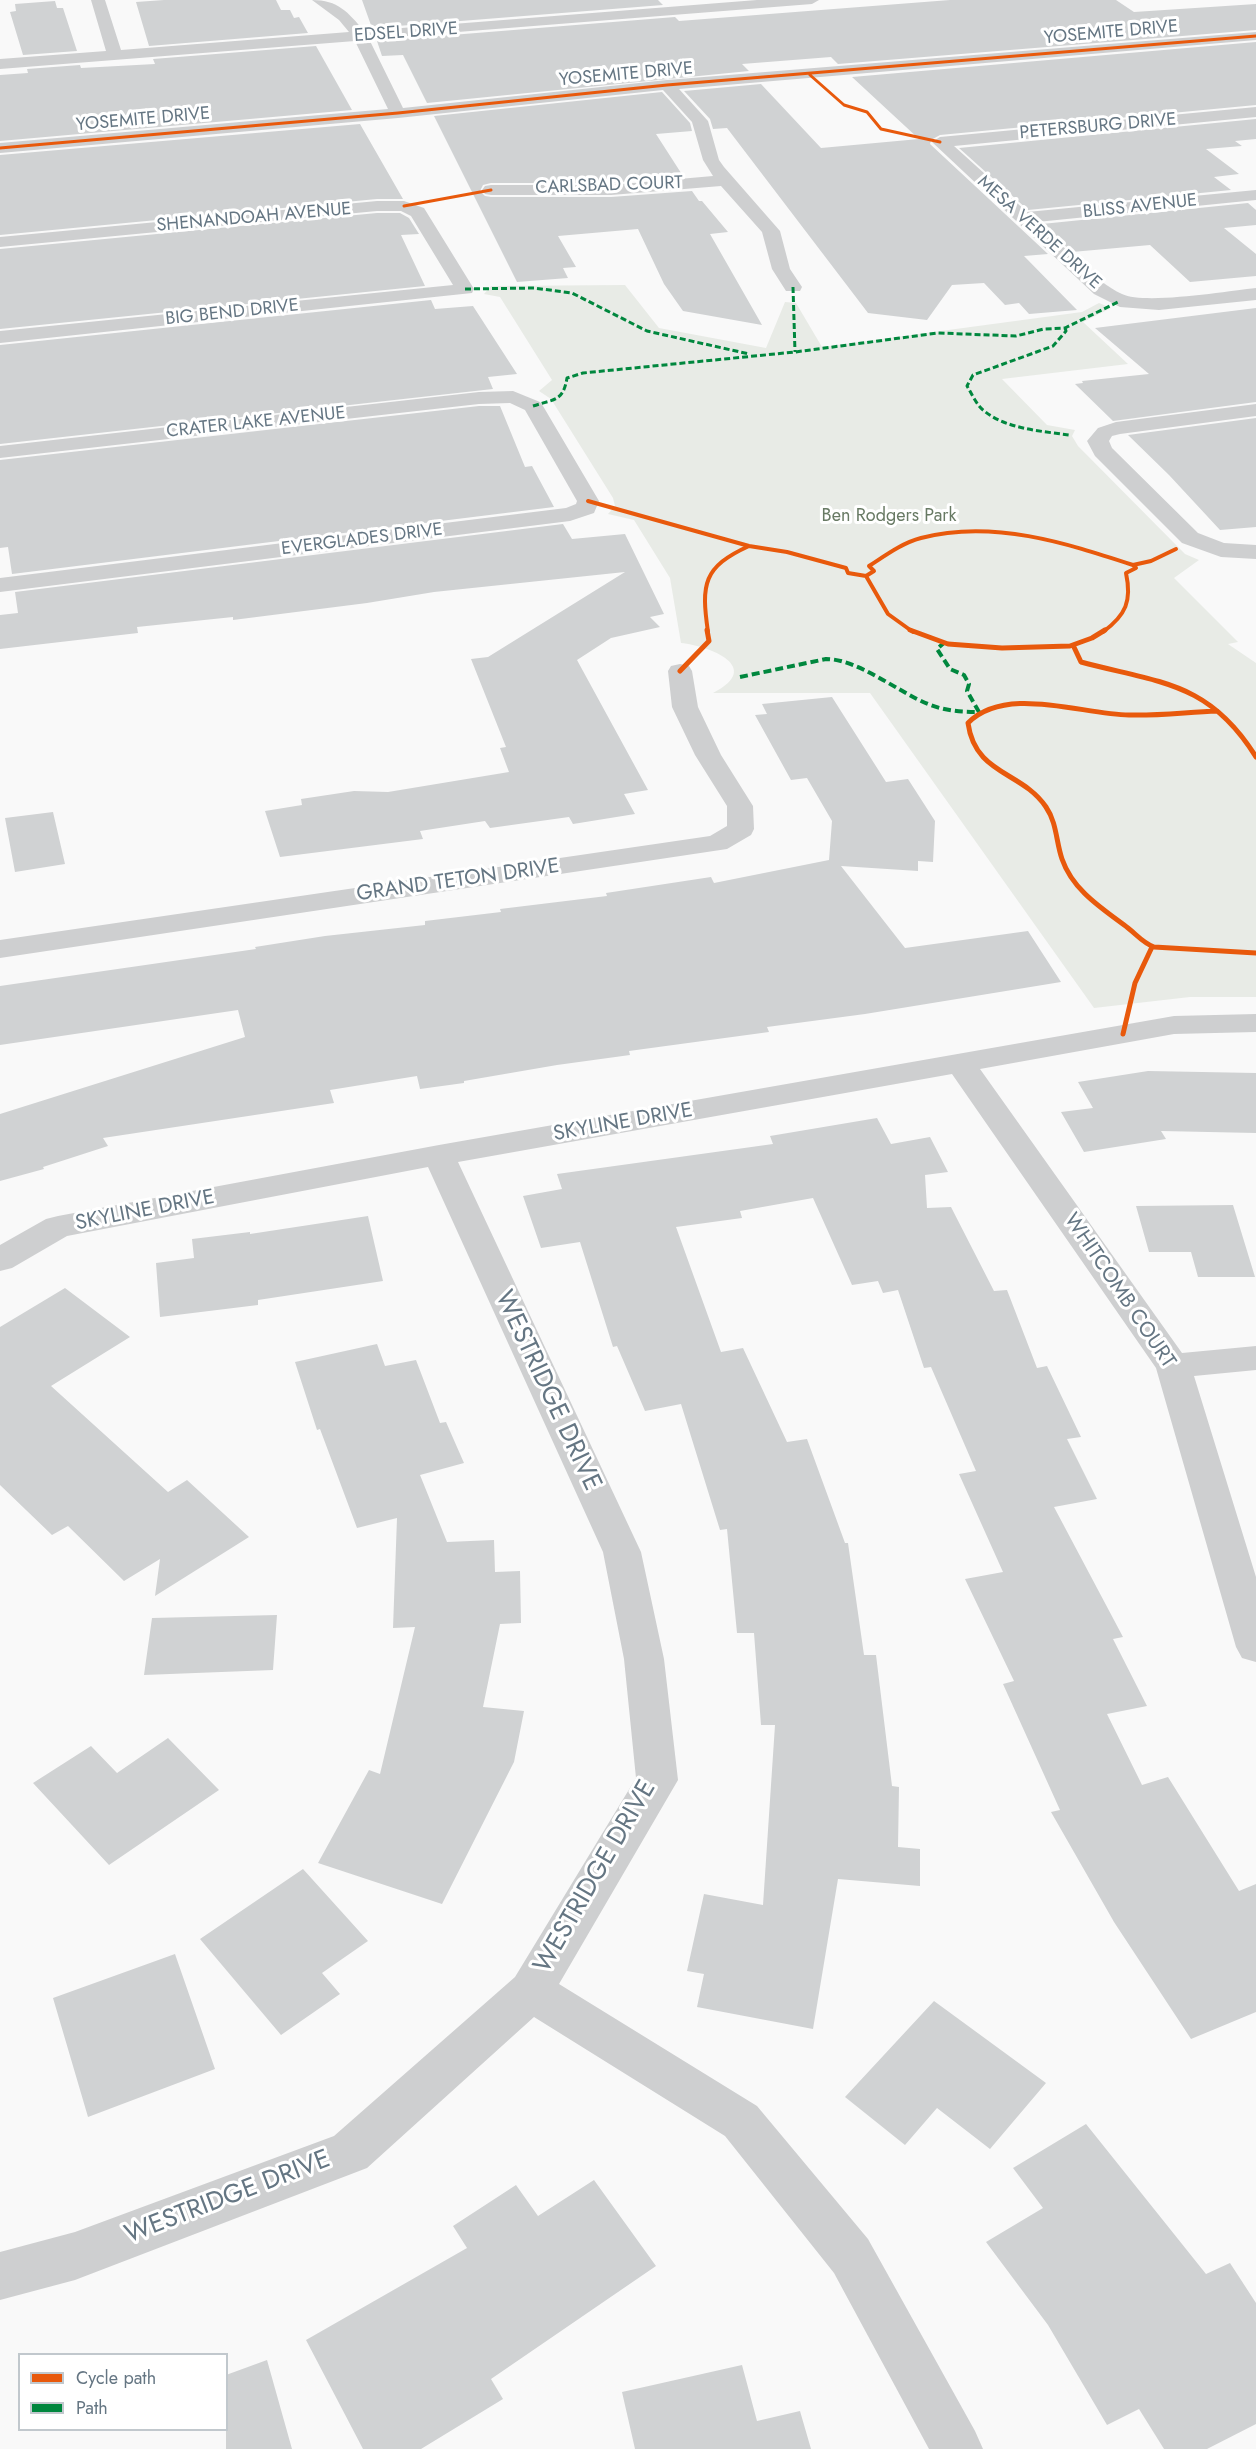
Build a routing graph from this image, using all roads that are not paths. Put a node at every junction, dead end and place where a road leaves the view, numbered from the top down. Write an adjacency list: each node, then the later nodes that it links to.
1 (98, 0): 9 (street)
2 (319, 0): 7 (street)
3 (812, 0): 4 (street, EDSEL DRIVE)
4 (773, 2): 6 (street, EDSEL DRIVE)
5 (552, 7): 6 (street)
6 (562, 21): 7 (street, EDSEL DRIVE)
7 (360, 36): 9 (street, EDSEL DRIVE); 13 (street)
8 (1256, 36): 11 (street, YOSEMITE DRIVE)
9 (115, 55): 10 (street, EDSEL DRIVE)
10 (0, 64)
11 (667, 85): 13 (street, YOSEMITE DRIVE); 16 (street)
12 (1256, 112): 14 (street, PETERSBURG DRIVE)
13 (398, 113): 15 (street, YOSEMITE DRIVE)
14 (940, 142): 19 (street, MESA VERDE DRIVE)
15 (0, 148)
16 (726, 180): 17 (street, CARLSBAD COURT); 21 (street)
17 (491, 190)
18 (1256, 195): 19 (street, BLISS AVENUE)
19 (1024, 218): 23 (street, MESA VERDE DRIVE)
20 (0, 242): 22 (street, SHENANDOAH AVENUE)
21 (793, 287)
22 (465, 289): 24 (street, BIG BEND DRIVE)
23 (1256, 294)
24 (0, 337)
25 (513, 398): 27 (street, CRATER LAKE AVENUE); 29 (street, EVERGLADES DRIVE)
26 (1256, 410): 28 (street)
27 (0, 452)
28 (1256, 552)
29 (0, 585)
30 (680, 671): 31 (street, GRAND TETON DRIVE)
31 (0, 949)
32 (1256, 1023): 33 (street, SKYLINE DRIVE)
33 (961, 1064): 34 (street, SKYLINE DRIVE); 37 (street, WHITCOMB COURT)
34 (439, 1155): 35 (street, SKYLINE DRIVE); 39 (street, WESTRIDGE DRIVE)
35 (0, 1260)
36 (1256, 1358): 37 (street)
37 (1173, 1366): 38 (street, WHITCOMB COURT)
38 (1256, 1647)
39 (531, 1990): 40 (street, WESTRIDGE DRIVE); 41 (street)
40 (0, 2276)
41 (957, 2449)

